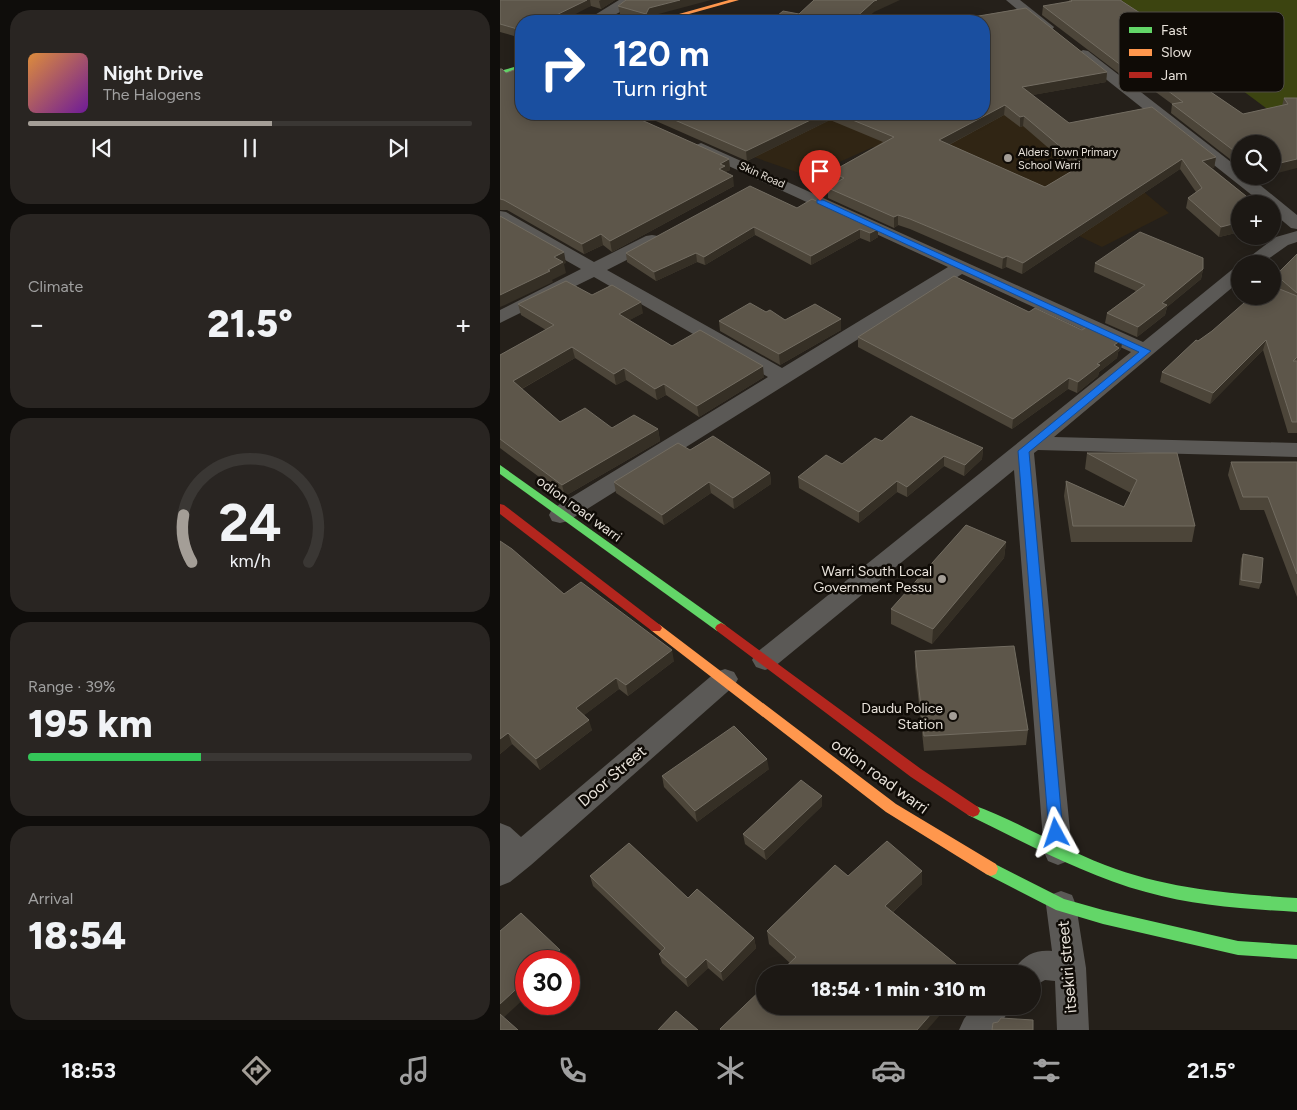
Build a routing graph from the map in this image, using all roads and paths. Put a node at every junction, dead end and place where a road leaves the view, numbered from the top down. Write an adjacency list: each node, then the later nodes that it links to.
1 (736, 0): 6 (main road)
2 (1012, 0): 8 (street)
3 (620, 1): 5 (street)
4 (750, 3): 7 (main road)
5 (605, 15)
6 (680, 15)
7 (707, 15)
8 (1057, 34)
9 (1072, 46): 14 (street)
10 (515, 59): 11 (main road)
11 (500, 63)
12 (515, 69): 13 (main road)
13 (500, 73)
14 (1119, 83)
15 (1131, 92): 20 (street)
16 (686, 142): 17 (street, Skin Road)
17 (767, 177): 18 (street); 24 (street, Skin Road)
18 (750, 186)
19 (500, 216): 25 (street)
20 (1297, 224)
21 (664, 233): 25 (street)
22 (1297, 236): 23 (street)
23 (1263, 255)
24 (962, 266): 28 (street, Skin Road); 29 (street)
25 (596, 270): 27 (street); 29 (street)
26 (1231, 280): 28 (street)
27 (500, 317)
28 (1146, 351): 30 (street)
29 (784, 377): 34 (street)
30 (1028, 447): 31 (street); 35 (street); 38 (street)
31 (1297, 450)
32 (500, 469): 34 (main road, odion road warri)
33 (500, 508): 36 (main road, odion road warri)
34 (560, 514): 35 (main road, odion road warri)
35 (765, 660): 38 (main road, odion road warri)
36 (725, 679): 39 (street, Door Street); 40 (main road, odion road warri)
37 (500, 836): 39 (street)
38 (1058, 852): 41 (main road, odion road warri)
39 (510, 865)
40 (1061, 905): 42 (main road, odion road warri); 44 (street, itsekiri street)
41 (1297, 905)
42 (1297, 952)
43 (1041, 965): 44 (street)
44 (1070, 968): 47 (street, itsekiri street)
45 (986, 1015): 46 (street)
46 (974, 1030)
47 (1072, 1030)

